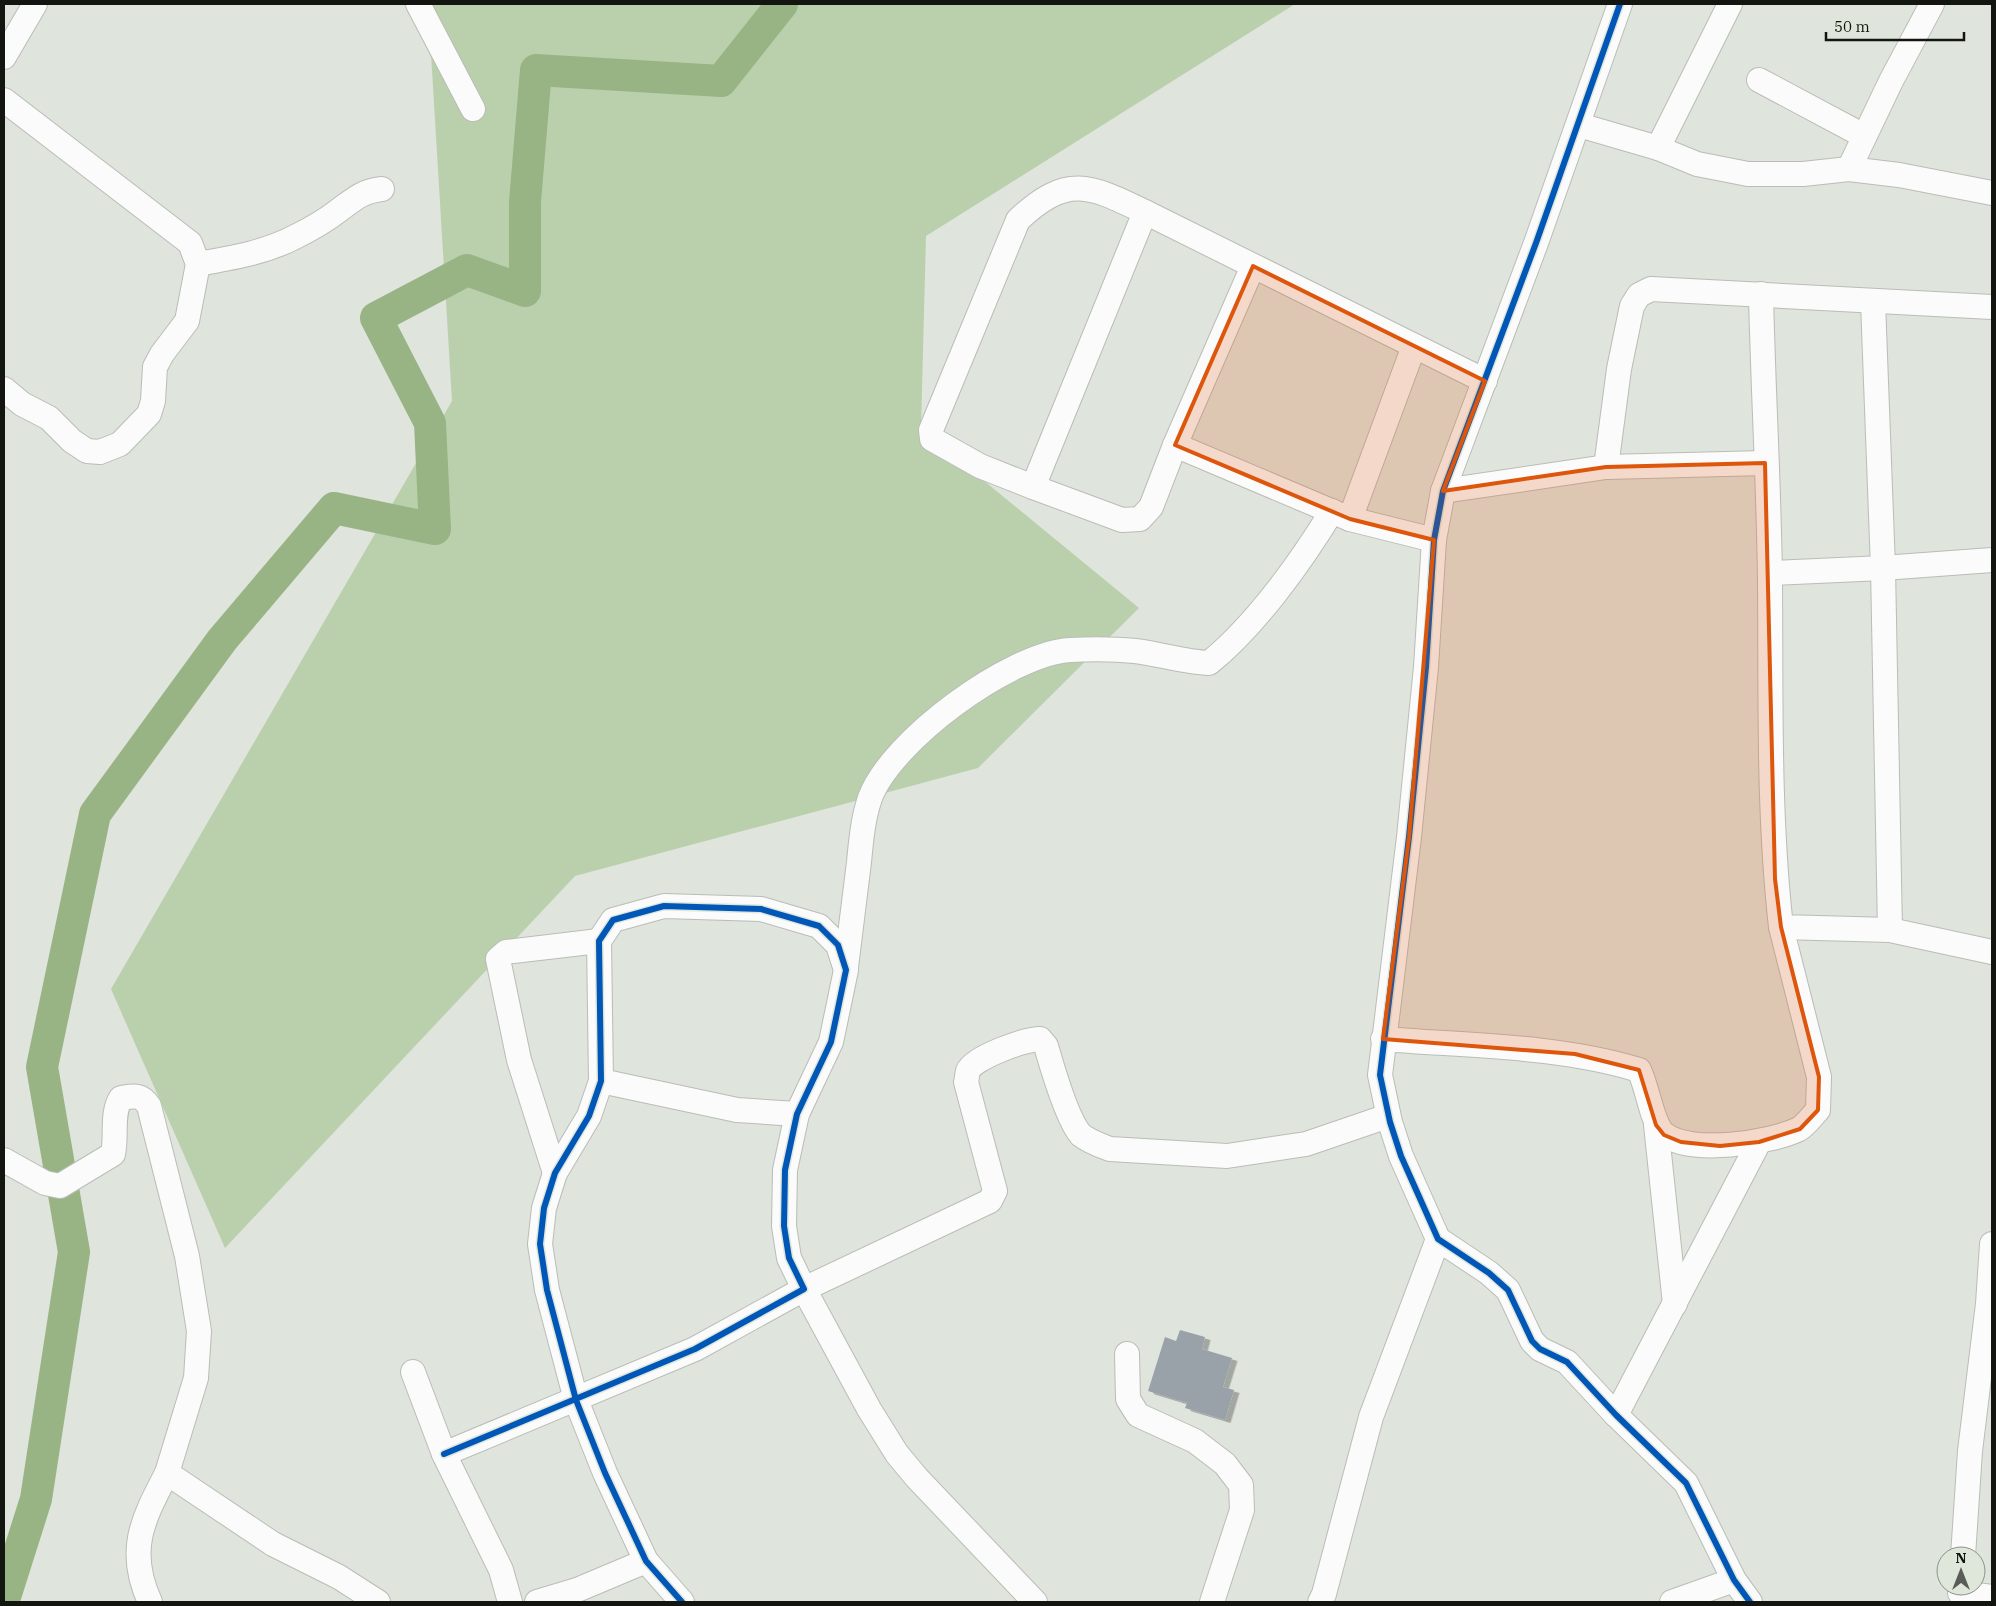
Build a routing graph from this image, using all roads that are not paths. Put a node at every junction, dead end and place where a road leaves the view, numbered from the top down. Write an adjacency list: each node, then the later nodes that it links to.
1 (418, 4): 9 (street)
2 (1620, 4): 10 (street)
3 (1730, 4): 12 (street)
4 (1932, 4): 11 (street)
5 (30, 6): 6 (street)
6 (4, 57)
7 (1759, 80): 11 (street)
8 (4, 100): 17 (street)
9 (473, 109)
10 (1579, 125): 12 (street); 23 (street)
11 (1864, 136): 13 (street)
12 (1658, 148): 13 (street)
13 (1849, 169): 15 (street)
14 (382, 189): 17 (street)
15 (1992, 193)
16 (1145, 212): 18 (street); 28 (street); 28 (street)
17 (198, 264): 24 (street)
18 (1253, 266): 22 (street); 25 (street)
19 (1761, 294): 20 (street); 26 (street); 27 (street)
20 (1872, 302): 21 (street); 33 (street)
21 (1992, 307)
22 (1414, 346): 23 (street); 30 (street)
23 (1484, 381): 29 (street)
24 (4, 389)
25 (1175, 445): 28 (street); 30 (street)
26 (1765, 463): 27 (street); 34 (street)
27 (1606, 467): 29 (street)
28 (1034, 487)
29 (1443, 491): 31 (street)
30 (1341, 515): 31 (street); 39 (street)
31 (1434, 540): 40 (street)
32 (1992, 560): 33 (street)
33 (1882, 568): 34 (street); 36 (street)
34 (1770, 572): 35 (street)
35 (1781, 926): 36 (street); 45 (street)
36 (1890, 930): 38 (street)
37 (598, 941): 39 (street); 41 (street); 47 (street)
38 (1992, 952)
39 (846, 970): 42 (street)
40 (1383, 1038): 43 (street); 44 (street)
41 (601, 1081): 42 (street); 47 (street)
42 (797, 1114): 50 (street)
43 (1388, 1116): 48 (street); 50 (street)
44 (1656, 1125): 45 (street); 51 (street)
45 (1759, 1142): 51 (street)
46 (4, 1160): 58 (street)
47 (554, 1173): 55 (street)
48 (1438, 1239): 56 (street); 69 (street)
49 (1992, 1244): 52 (street)
50 (804, 1289): 55 (street); 67 (street)
51 (1675, 1304): 56 (street)
52 (1990, 1304): 59 (street)
53 (1127, 1354): 68 (street)
54 (413, 1372): 57 (street)
55 (576, 1400): 57 (street); 60 (street)
56 (1616, 1415): 61 (street)
57 (444, 1454): 64 (street)
58 (167, 1473): 62 (street); 63 (street)
59 (1964, 1546)
60 (646, 1561): 65 (street); 66 (street)
61 (1734, 1580): 70 (street); 71 (street)
62 (150, 1602)
63 (378, 1602)
64 (510, 1602)
65 (538, 1602)
66 (682, 1602)
67 (1035, 1602)
68 (1212, 1602)
69 (1320, 1602)
70 (1672, 1602)
71 (1750, 1602)

